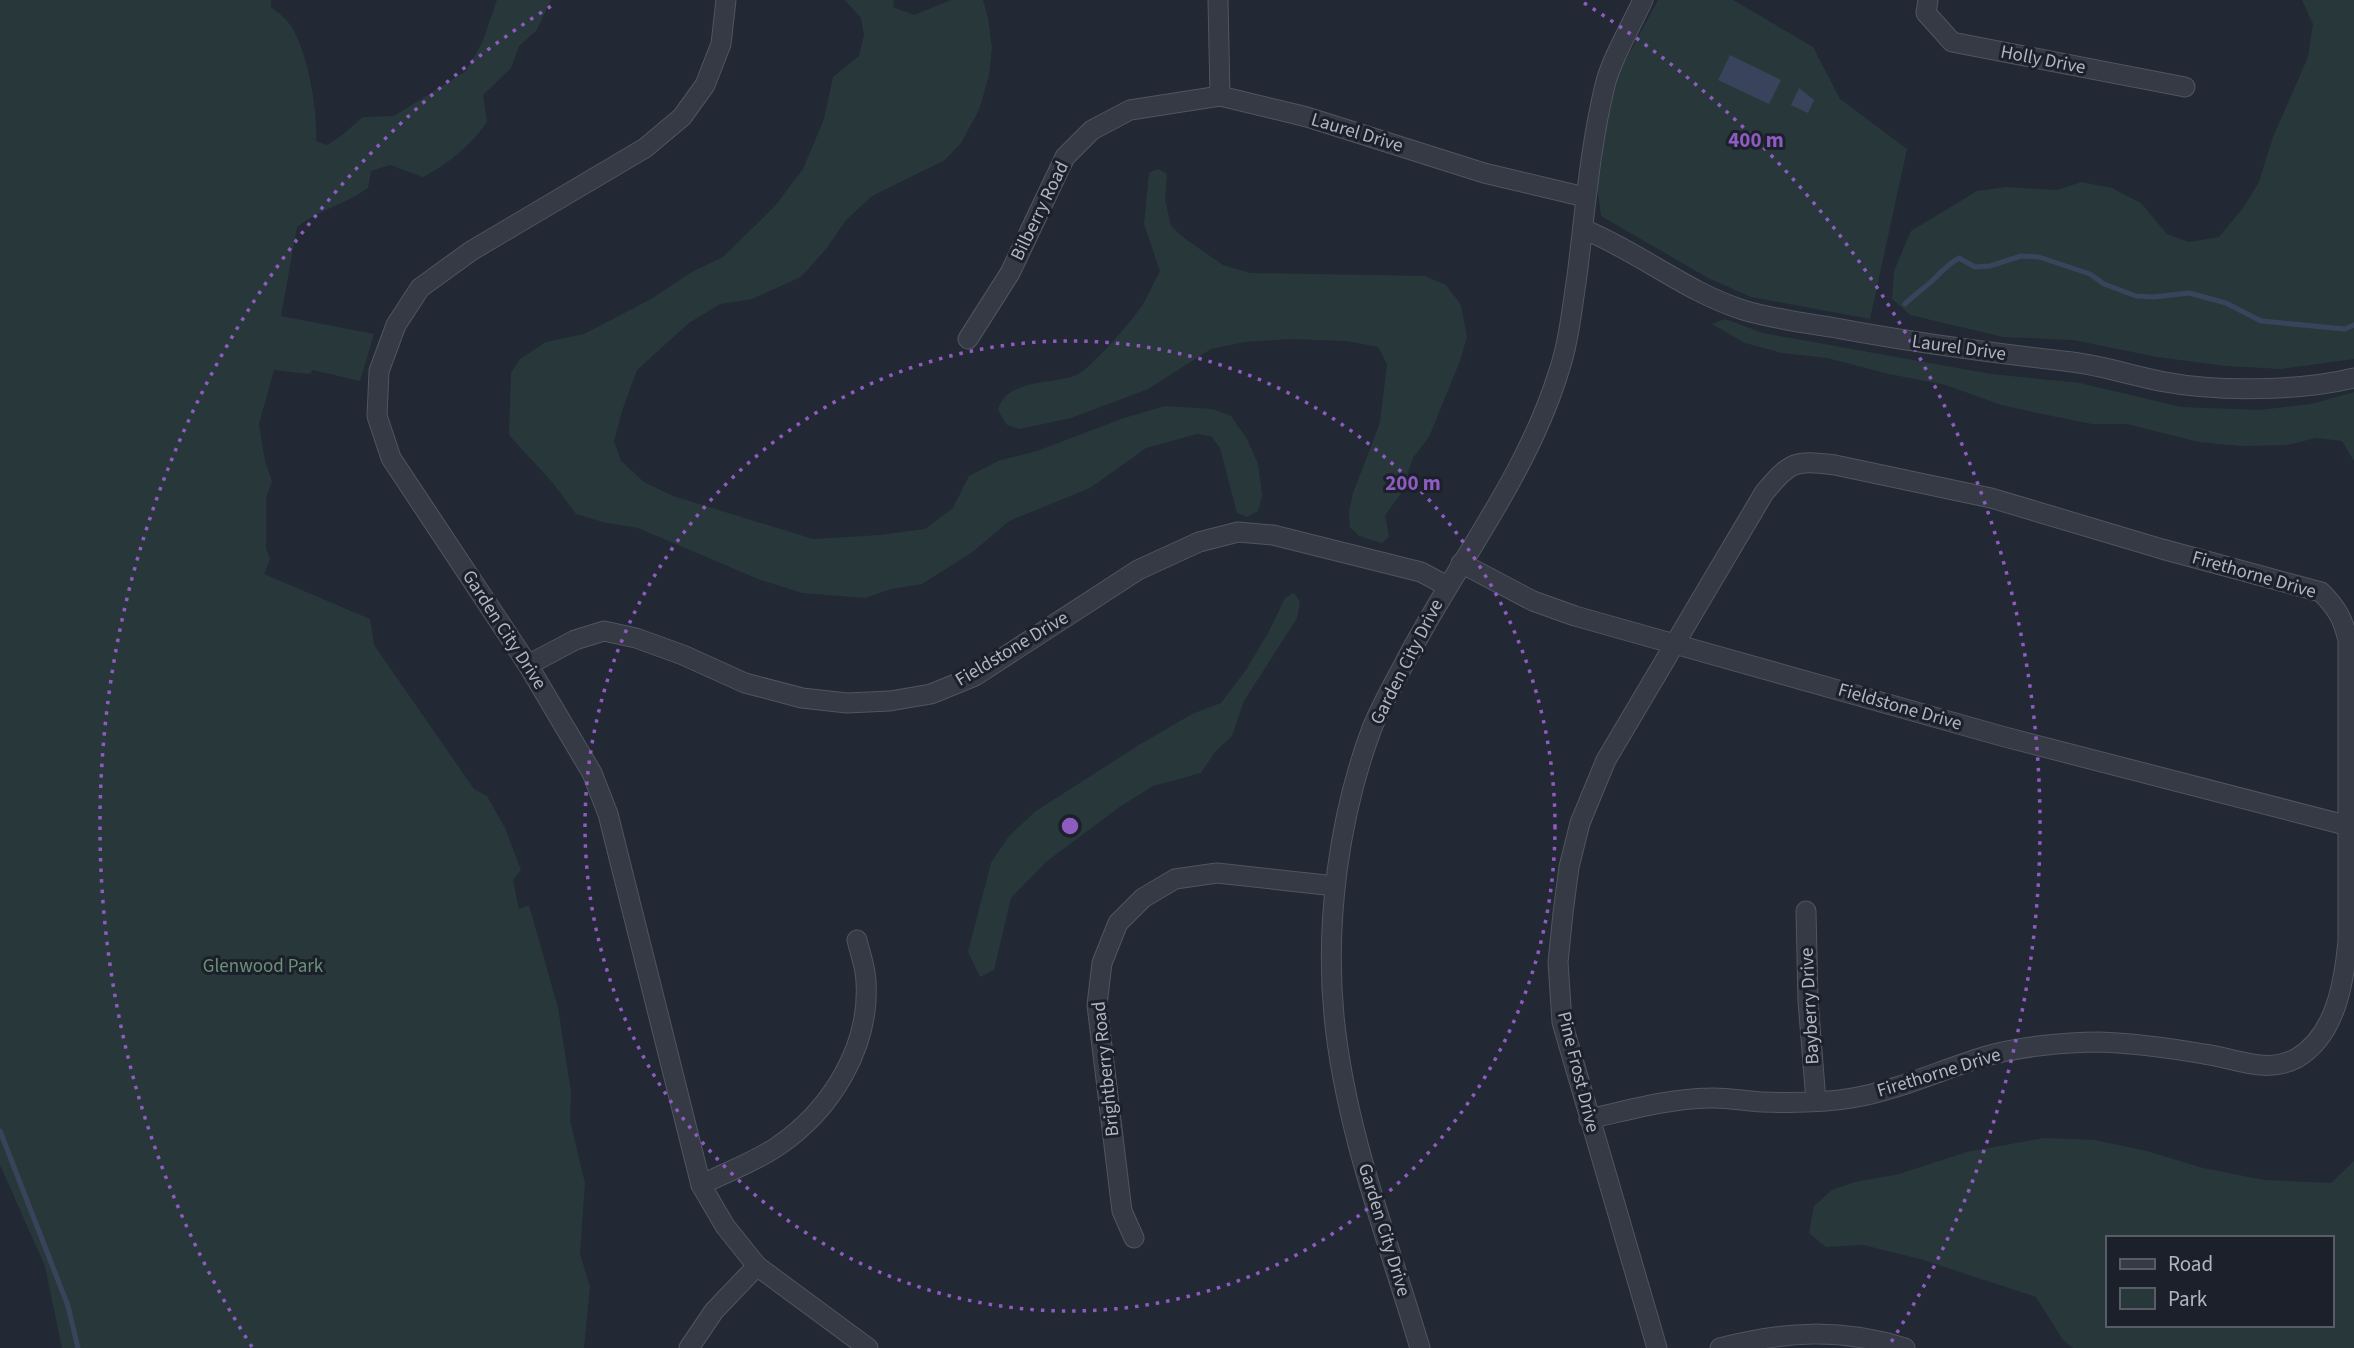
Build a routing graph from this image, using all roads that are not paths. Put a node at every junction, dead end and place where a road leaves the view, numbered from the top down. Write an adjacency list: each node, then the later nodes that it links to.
1 (726, 0): 14 (street, Garden City Drive)
2 (1218, 0): 6 (street)
3 (1643, 0): 7 (street, Garden City Drive)
4 (1928, 0): 5 (street, Holly Drive)
5 (2185, 87)
6 (1220, 96): 7 (street, Laurel Drive); 9 (street, Bilberry Road)
7 (1585, 197): 8 (street, Garden City Drive)
8 (1583, 229): 10 (street, Laurel Drive); 11 (street, Garden City Drive)
9 (968, 339)
10 (2354, 378)
11 (1461, 563): 12 (street, Garden City Drive); 13 (street, Fieldstone Drive)
12 (1447, 586): 14 (street, Fieldstone Drive); 16 (street, Garden City Drive)
13 (1674, 644): 15 (street, Fieldstone Drive); 15 (street, Firethorne Drive); 20 (street, Pine Frost Drive)
14 (528, 665): 21 (street, Garden City Drive)
15 (2349, 826): 19 (street, Firethorne Drive)
16 (1335, 886): 22 (street, Brightberry Road); 26 (street, Garden City Drive)
17 (1806, 911): 19 (street, Bayberry Drive)
18 (857, 940): 21 (street)
19 (1816, 1101): 20 (street, Firethorne Drive)
20 (1589, 1119): 27 (street, Pine Frost Drive)
21 (701, 1185): 23 (street, Garden City Drive)
22 (1133, 1238)
23 (757, 1266): 24 (street); 25 (street, Garden City Drive)
24 (689, 1348)
25 (867, 1348)
26 (1420, 1348)
27 (1657, 1348)
28 (1720, 1348): 29 (street)
29 (1905, 1348)

